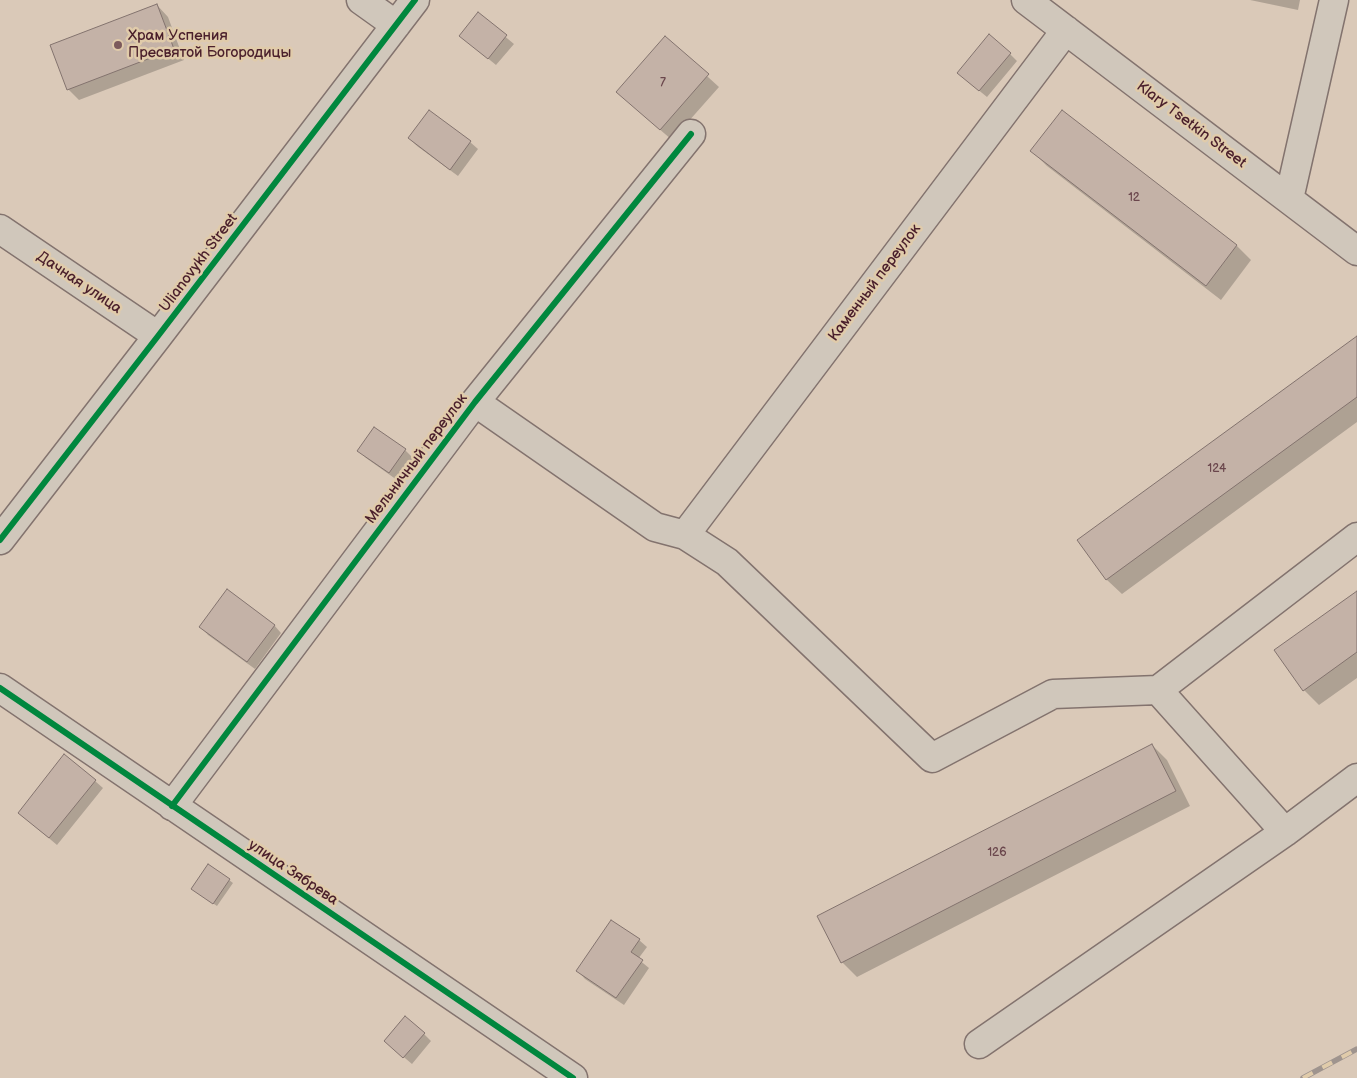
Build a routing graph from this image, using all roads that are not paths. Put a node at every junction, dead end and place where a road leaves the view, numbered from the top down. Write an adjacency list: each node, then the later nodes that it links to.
1 (361, 0): 5 (street)
2 (416, 0): 5 (street, Ulianovykh Street)
3 (1026, 0): 6 (street, Klary Tsetkin Street)
4 (1334, 0): 8 (street)
5 (396, 26): 11 (street, Ulianovykh Street)
6 (1066, 30): 8 (street, Klary Tsetkin Street); 13 (street, Каменный переулок)
7 (691, 134): 12 (street, Мельничный переулок)
8 (1289, 200): 10 (street, Klary Tsetkin Street)
9 (0, 229): 11 (street, Дачная улица)
10 (1357, 251)
11 (158, 336): 15 (street, Ulianovykh Street)
12 (474, 402): 13 (street); 19 (street, Мельничный переулок)
13 (685, 535): 17 (street)
14 (1357, 536): 17 (street)
15 (0, 540)
16 (0, 688): 19 (street, улица Зябрева)
17 (1158, 690): 20 (street)
18 (1357, 778): 20 (street)
19 (172, 806): 22 (street, улица Зябрева)
20 (1285, 832): 21 (street)
21 (979, 1044)
22 (573, 1078)

